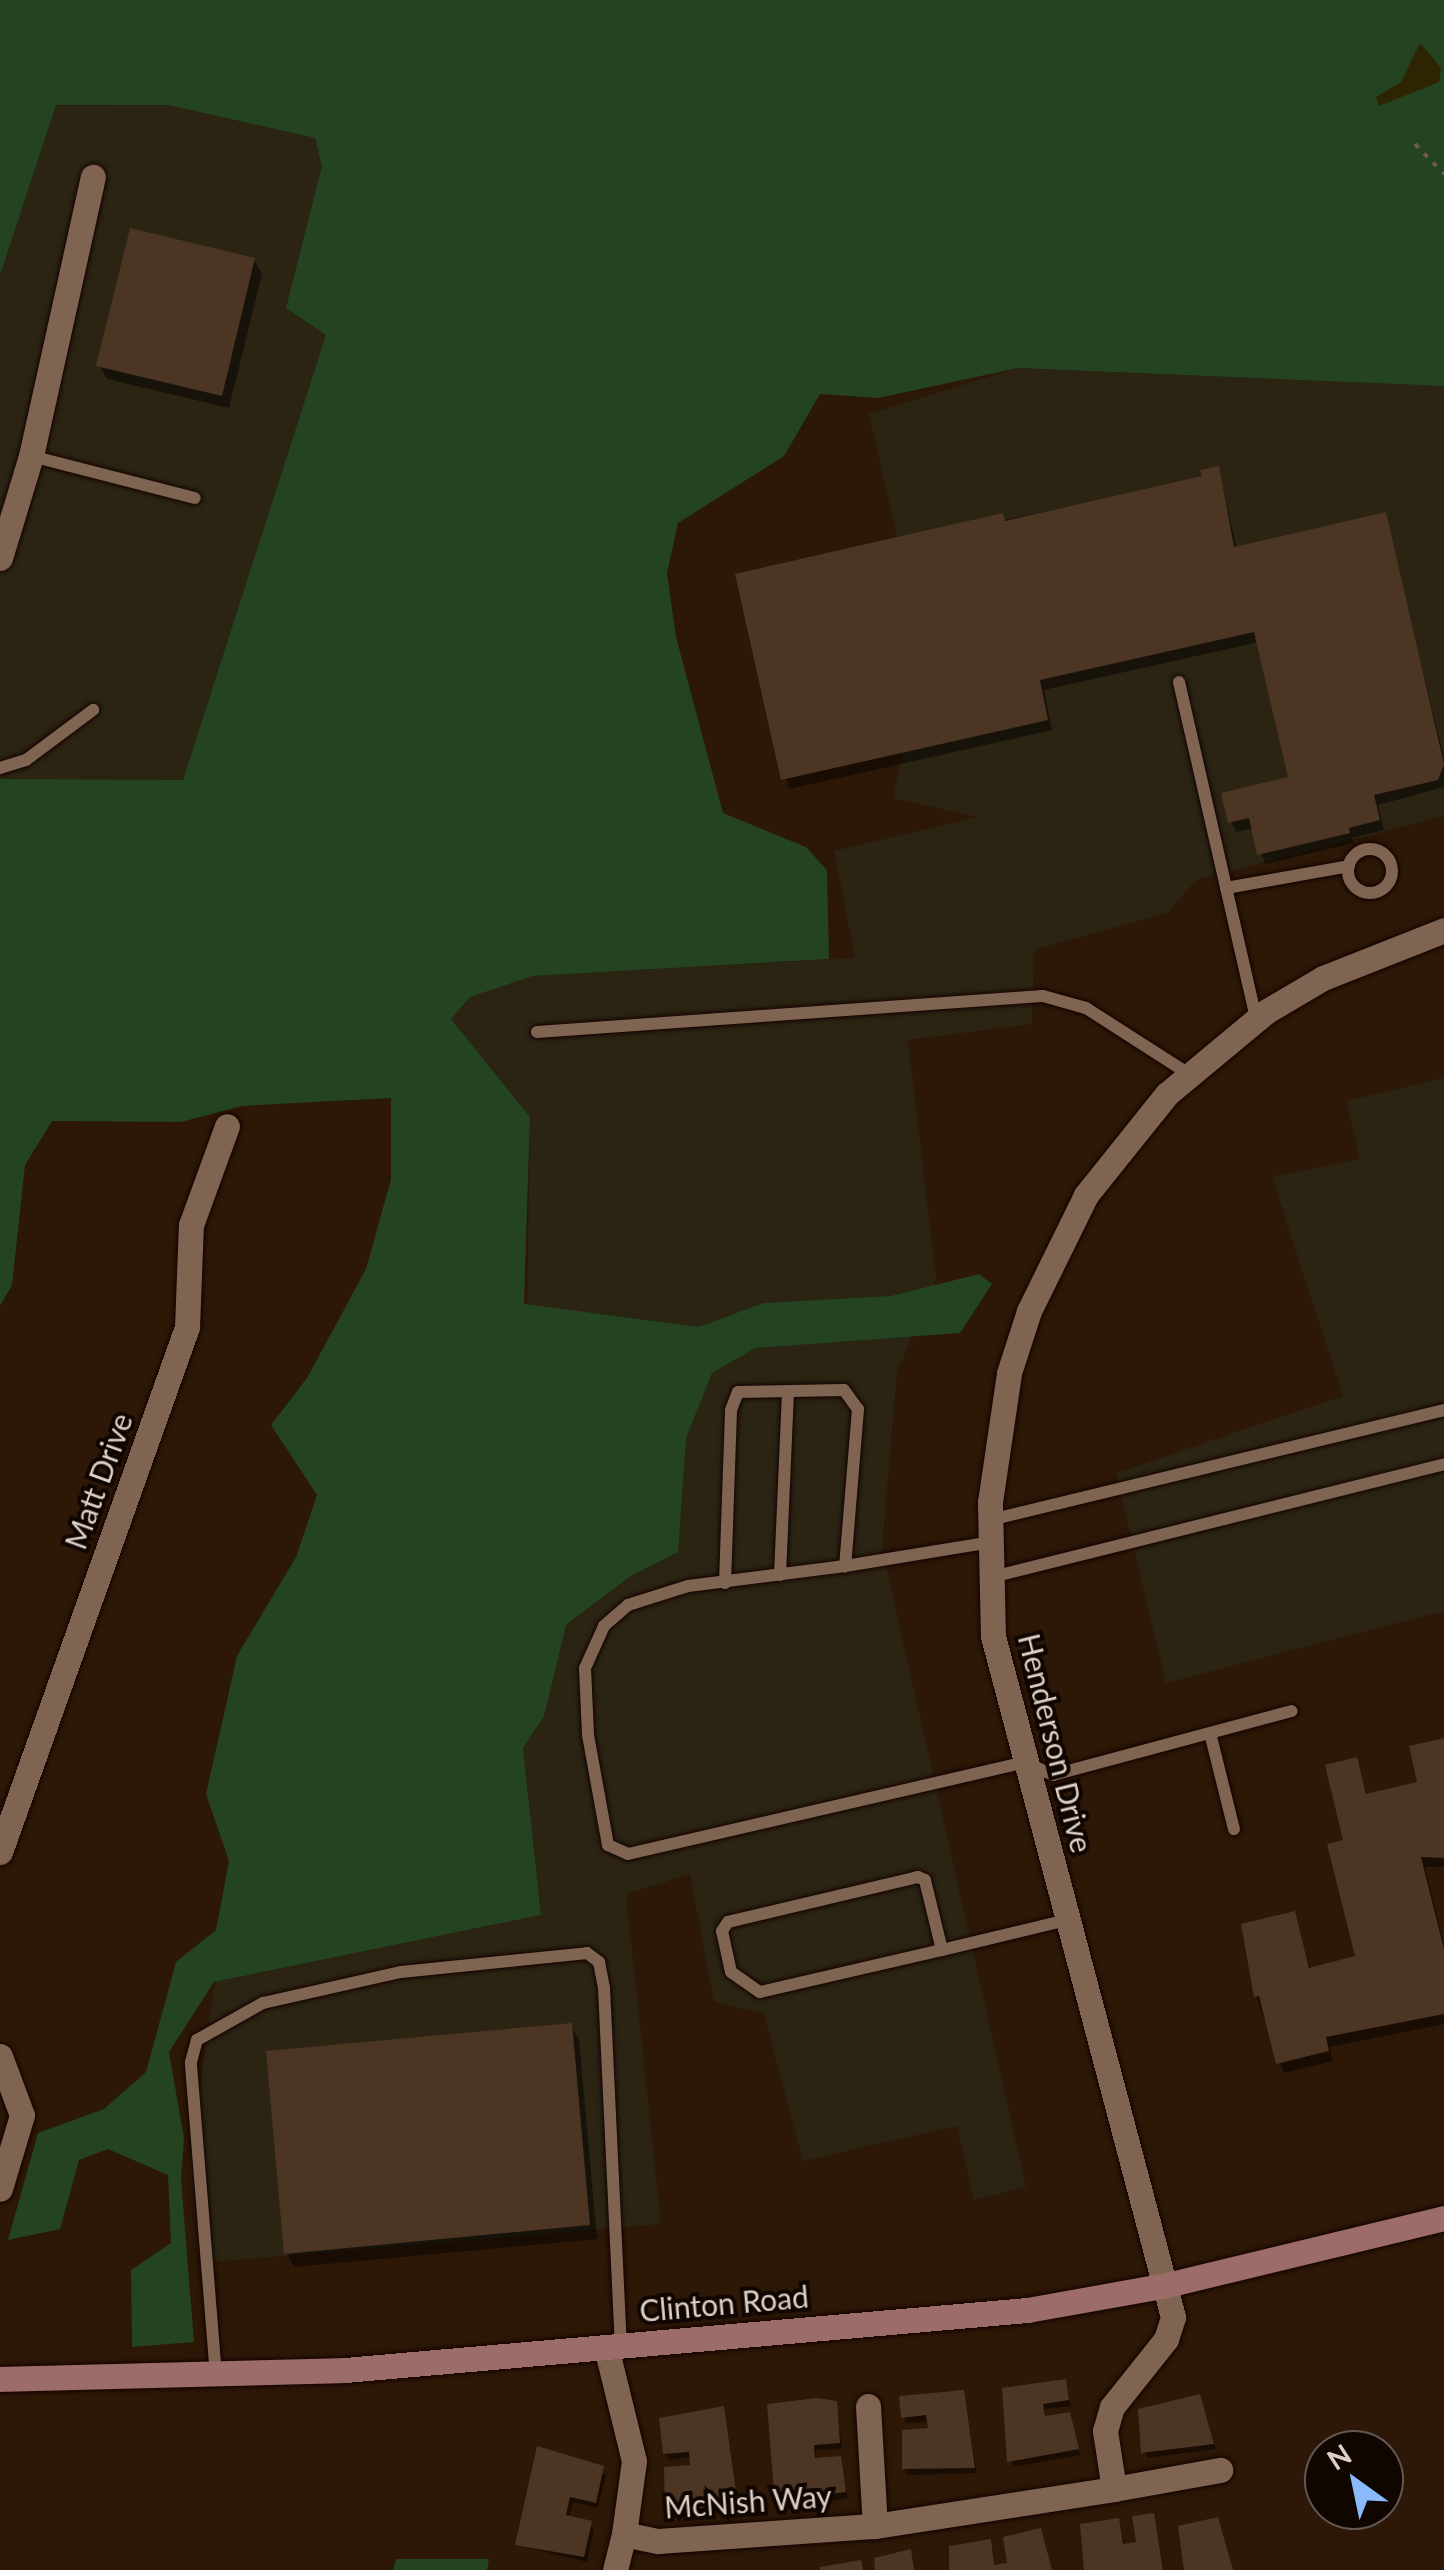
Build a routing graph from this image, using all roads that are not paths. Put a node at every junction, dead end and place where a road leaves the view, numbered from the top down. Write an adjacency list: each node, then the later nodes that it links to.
1 (92, 176): 2 (street)
2 (31, 456): 3 (lane); 4 (street)
3 (195, 498)
4 (0, 558)
5 (1179, 682): 9 (lane)
6 (93, 710): 7 (lane)
7 (0, 768)
8 (1348, 866): 9 (lane)
9 (1226, 888): 11 (lane)
10 (1444, 930): 11 (street, Henderson Drive)
11 (1256, 1019): 13 (street, Henderson Drive)
12 (537, 1032): 13 (lane)
13 (1188, 1074): 18 (street, Henderson Drive)
14 (227, 1126): 27 (street, Matt Drive)
15 (788, 1391): 19 (lane); 20 (lane); 22 (lane)
16 (1444, 1410): 18 (lane)
17 (1444, 1464): 21 (lane)
18 (991, 1531): 19 (lane); 21 (street, Henderson Drive)
19 (844, 1566): 20 (lane)
20 (780, 1575): 22 (lane)
21 (992, 1576): 25 (street, Henderson Drive)
22 (725, 1583): 25 (lane)
23 (1292, 1711): 24 (lane)
24 (1210, 1733): 25 (lane); 26 (lane)
25 (1025, 1762): 28 (street, Henderson Drive)
26 (1234, 1830)
27 (0, 1852)
28 (1067, 1920): 29 (lane); 33 (street, Henderson Drive)
29 (942, 1950): 29 (lane)
30 (0, 2056): 31 (street)
31 (0, 2189)
32 (1444, 2218): 33 (street, Clinton Road)
33 (1167, 2285): 34 (street, Clinton Road); 39 (street)
34 (613, 2346): 35 (street, Clinton Road); 35 (lane); 41 (street, McNish Way)
35 (216, 2376): 36 (street, Clinton Road)
36 (0, 2378)
37 (868, 2406): 40 (street, McNish Way)
38 (1220, 2470): 39 (street, McNish Way)
39 (1114, 2489): 40 (street, McNish Way)
40 (876, 2526): 41 (street, McNish Way)
41 (624, 2534): 42 (street, McNish Way)
42 (615, 2570)

